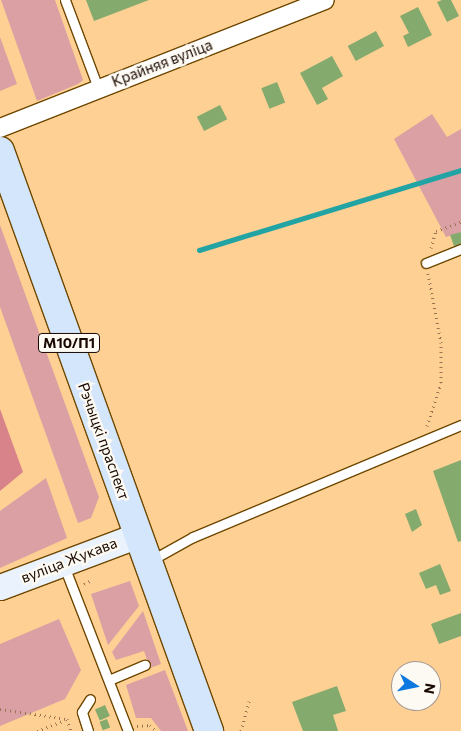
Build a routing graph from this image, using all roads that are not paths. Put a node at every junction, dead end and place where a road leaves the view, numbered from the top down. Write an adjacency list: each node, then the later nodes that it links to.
1 (65, 0): 3 (lane)
2 (324, 0): 3 (street, Крайняя вуліца)
3 (98, 88): 4 (street, Крайняя вуліца)
4 (0, 128)
5 (0, 151): 9 (main road, Рэчыцкі праспект / М10/П1)
6 (461, 249): 7 (lane)
7 (426, 263)
8 (461, 425): 10 (lane)
9 (138, 535): 10 (main road, Рэчыцкі праспект / М10/П1); 11 (street, вуліца Жукава)
10 (148, 561): 18 (main road, Рэчыцкі праспект / М10/П1)
11 (62, 562): 12 (street, вуліца Жукава); 14 (lane)
12 (0, 587)
13 (145, 665): 14 (lane)
14 (109, 680): 17 (lane)
15 (90, 699): 16 (lane)
16 (88, 731)
17 (128, 731)
18 (209, 731)

